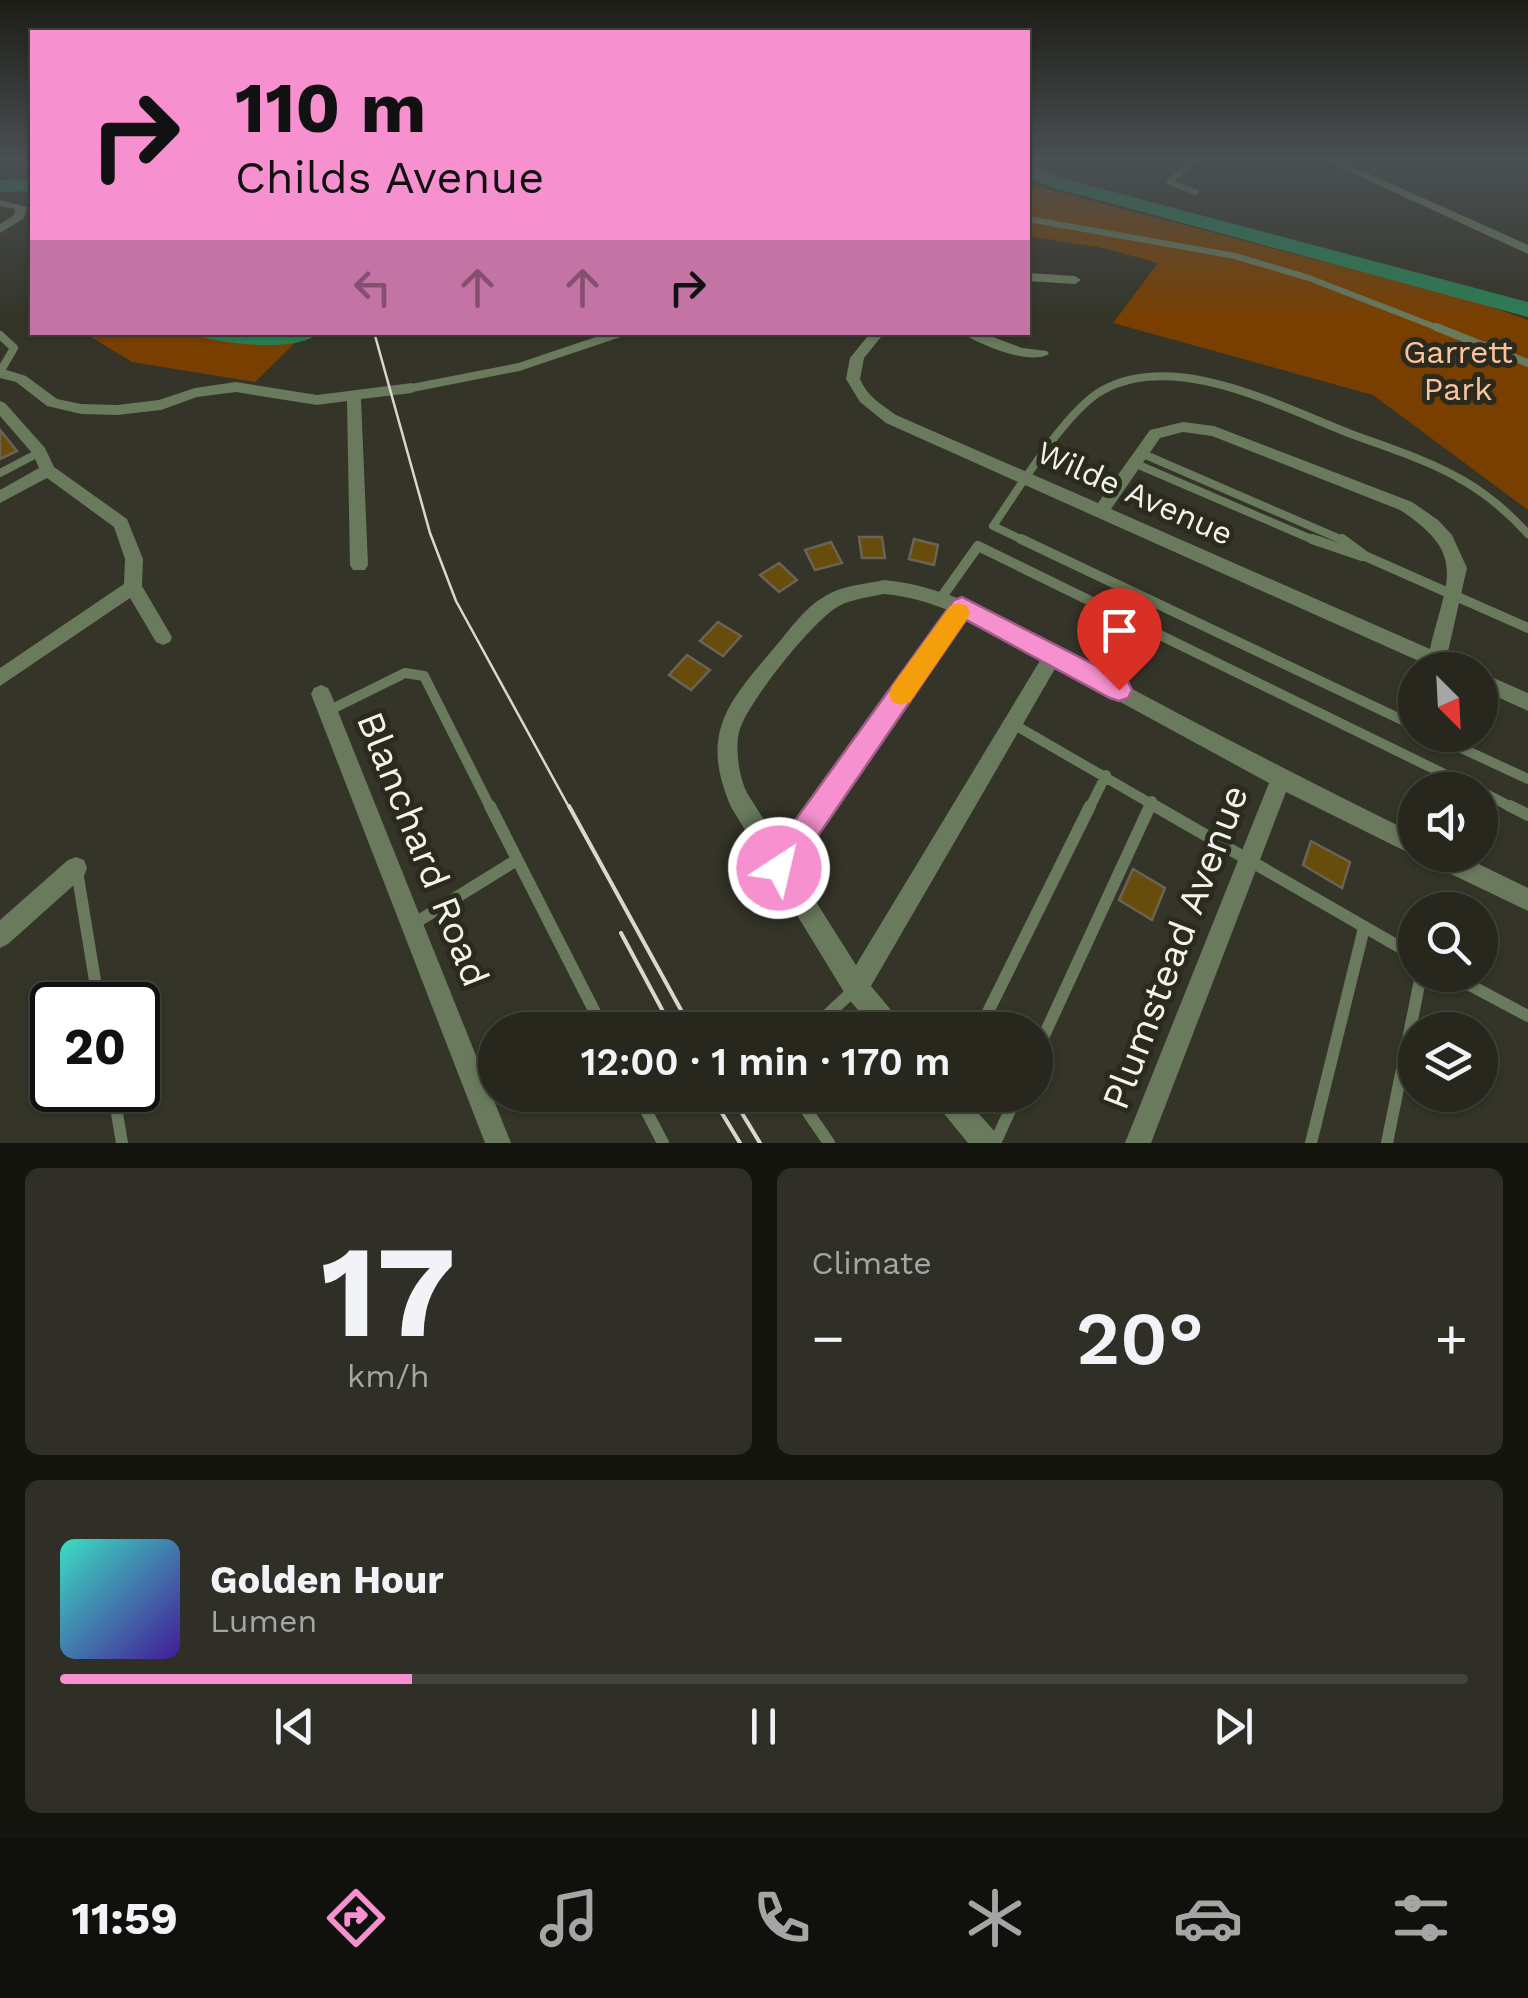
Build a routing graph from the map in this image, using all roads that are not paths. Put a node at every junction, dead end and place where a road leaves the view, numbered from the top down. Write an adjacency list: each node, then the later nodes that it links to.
1 (20, 213): 4 (street)
2 (1447, 213): 5 (street)
3 (1030, 219): 13 (lane)
4 (0, 230)
5 (1528, 250)
6 (1030, 276): 7 (street)
7 (1076, 280)
8 (0, 335): 14 (lane)
9 (616, 335): 15 (lane)
10 (876, 335): 22 (street, Wilde Avenue)
11 (974, 335): 12 (street)
12 (1042, 354)
13 (1526, 362)
14 (0, 372): 16 (street)
15 (412, 388): 16 (street)
16 (354, 397): 26 (street)
17 (0, 406): 18 (street)
18 (40, 452): 20 (street); 21 (lane)
19 (1137, 458): 24 (street); 28 (lane); 28 (street)
20 (48, 470): 23 (street); 27 (street)
21 (0, 473)
22 (1027, 478): 24 (street, Wilde Avenue); 25 (lane); 40 (lane)
23 (0, 497)
24 (1102, 510): 33 (street, Wilde Avenue)
25 (1528, 534)
26 (358, 565)
27 (134, 587): 32 (street); 36 (street)
28 (1451, 595): 31 (lane); 34 (street)
29 (941, 598): 30 (street); 43 (lane); 54 (street)
30 (962, 607): 35 (street); 54 (lane)
31 (1528, 628)
32 (163, 638)
33 (1419, 652)
34 (1439, 652)
35 (1054, 654): 41 (street); 45 (street)
36 (0, 678)
37 (1498, 688): 39 (street)
38 (324, 702): 52 (lane); 57 (street, Blanchard Road)
39 (1528, 702)
40 (1398, 718)
41 (1013, 724): 44 (lane); 62 (street)
42 (1469, 752): 46 (lane)
43 (1440, 772)
44 (1106, 775): 48 (lane); 68 (lane)
45 (1281, 779): 50 (street); 51 (street, Plumstead Avenue)
46 (1528, 780)
47 (1498, 800): 49 (lane)
48 (1152, 801): 51 (lane); 70 (lane)
49 (1528, 815)
50 (1398, 837)
51 (1250, 858): 58 (lane); 82 (street, Plumstead Avenue)
52 (515, 861): 57 (lane); 65 (lane)
53 (76, 868): 59 (street); 61 (lane)
54 (779, 868): 62 (street)
55 (1471, 872): 56 (street)
56 (1528, 900)
57 (412, 924): 77 (street, Blanchard Road)
58 (1364, 928): 60 (lane); 83 (lane)
59 (0, 936)
60 (1398, 947)
61 (95, 982)
62 (856, 988): 66 (lane); 67 (street)
63 (1418, 992): 84 (lane)
64 (1482, 992): 69 (lane)
65 (595, 1012)
66 (830, 1012)
67 (876, 1012)
68 (989, 1012)
69 (1528, 1016)
70 (1053, 1017)
71 (117, 1112): 76 (lane)
72 (647, 1112): 78 (lane)
73 (808, 1112): 79 (lane)
74 (960, 1112): 80 (street)
75 (1009, 1112): 81 (lane)
76 (122, 1143)
77 (498, 1143)
78 (663, 1143)
79 (829, 1143)
80 (986, 1143)
81 (995, 1143)
82 (1138, 1143)
83 (1311, 1143)
84 (1387, 1143)

